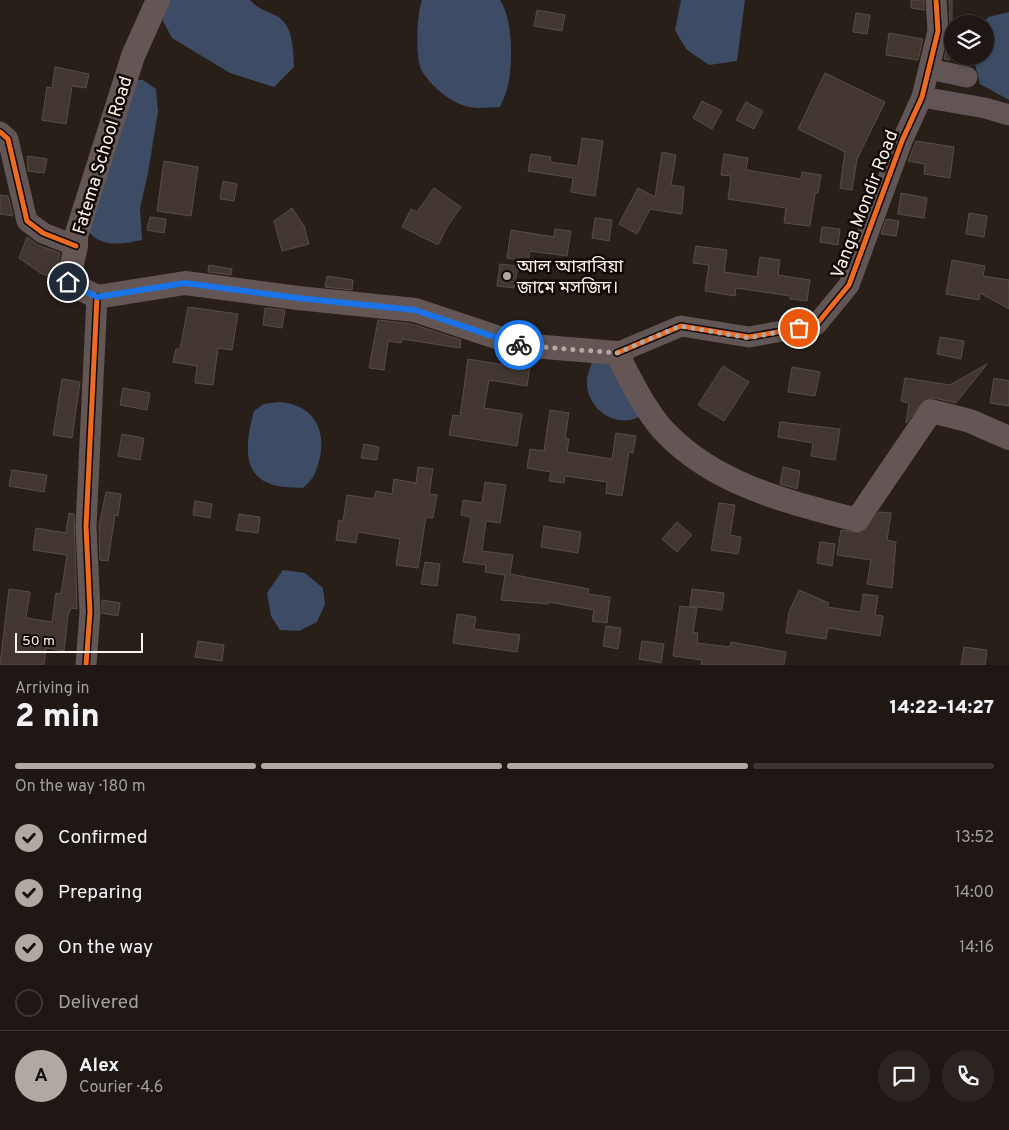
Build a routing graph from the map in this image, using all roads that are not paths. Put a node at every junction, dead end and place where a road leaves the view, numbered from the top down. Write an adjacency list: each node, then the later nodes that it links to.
1 (158, 0): 8 (main road, Fatema School Road)
2 (936, 0): 3 (street, Vanga Mondir Road)
3 (929, 69): 4 (street); 5 (street, Vanga Mondir Road)
4 (966, 77)
5 (922, 98): 6 (street); 10 (street, Vanga Mondir Road)
6 (1009, 115)
7 (0, 132): 8 (street)
8 (76, 246): 9 (main road, Fatema School Road)
9 (97, 297): 10 (main road); 12 (street)
10 (617, 353): 11 (main road)
11 (1009, 438)
12 (86, 665)

